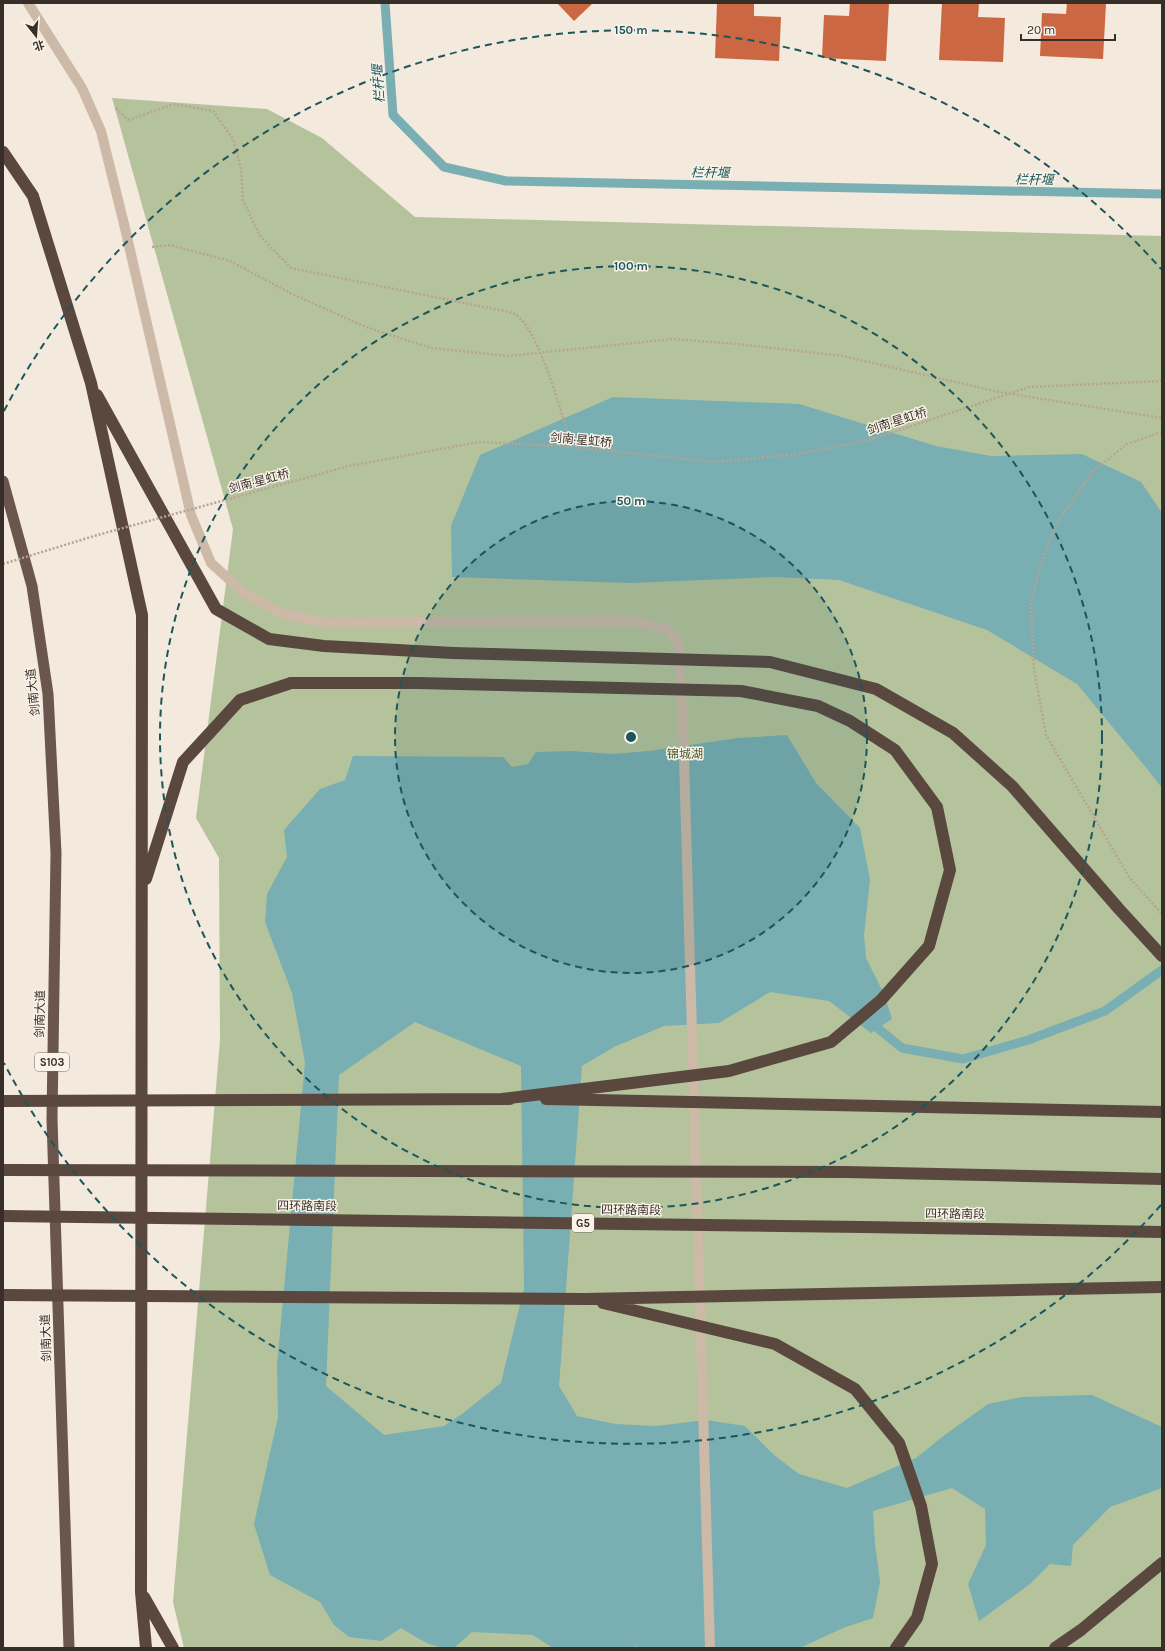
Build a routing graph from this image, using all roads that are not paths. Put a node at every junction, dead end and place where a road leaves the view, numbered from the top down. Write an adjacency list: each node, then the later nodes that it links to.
1 (28, 3): 22 (street)
2 (3, 152): 3 (highway)
3 (91, 383): 5 (highway); 6 (highway, bridge)
4 (3, 481): 19 (highway, 剑南大道 / S103)
5 (142, 892): 7 (highway, bridge); 18 (highway)
6 (1162, 956)
7 (502, 1098): 8 (highway, bridge); 9 (highway, bridge)
8 (3, 1101)
9 (1162, 1112)
10 (3, 1170): 11 (highway, bridge)
11 (1162, 1179)
12 (3, 1216): 13 (highway, 四环路南段 / G5, bridge)
13 (1162, 1232)
14 (1162, 1287): 16 (highway, bridge)
15 (3, 1295): 16 (highway, bridge)
16 (586, 1299): 23 (highway, bridge)
17 (1162, 1563): 24 (highway)
18 (141, 1592): 20 (highway); 21 (highway)
19 (69, 1648)
20 (146, 1648)
21 (173, 1648)
22 (710, 1648)
23 (896, 1648)
24 (1055, 1648)

